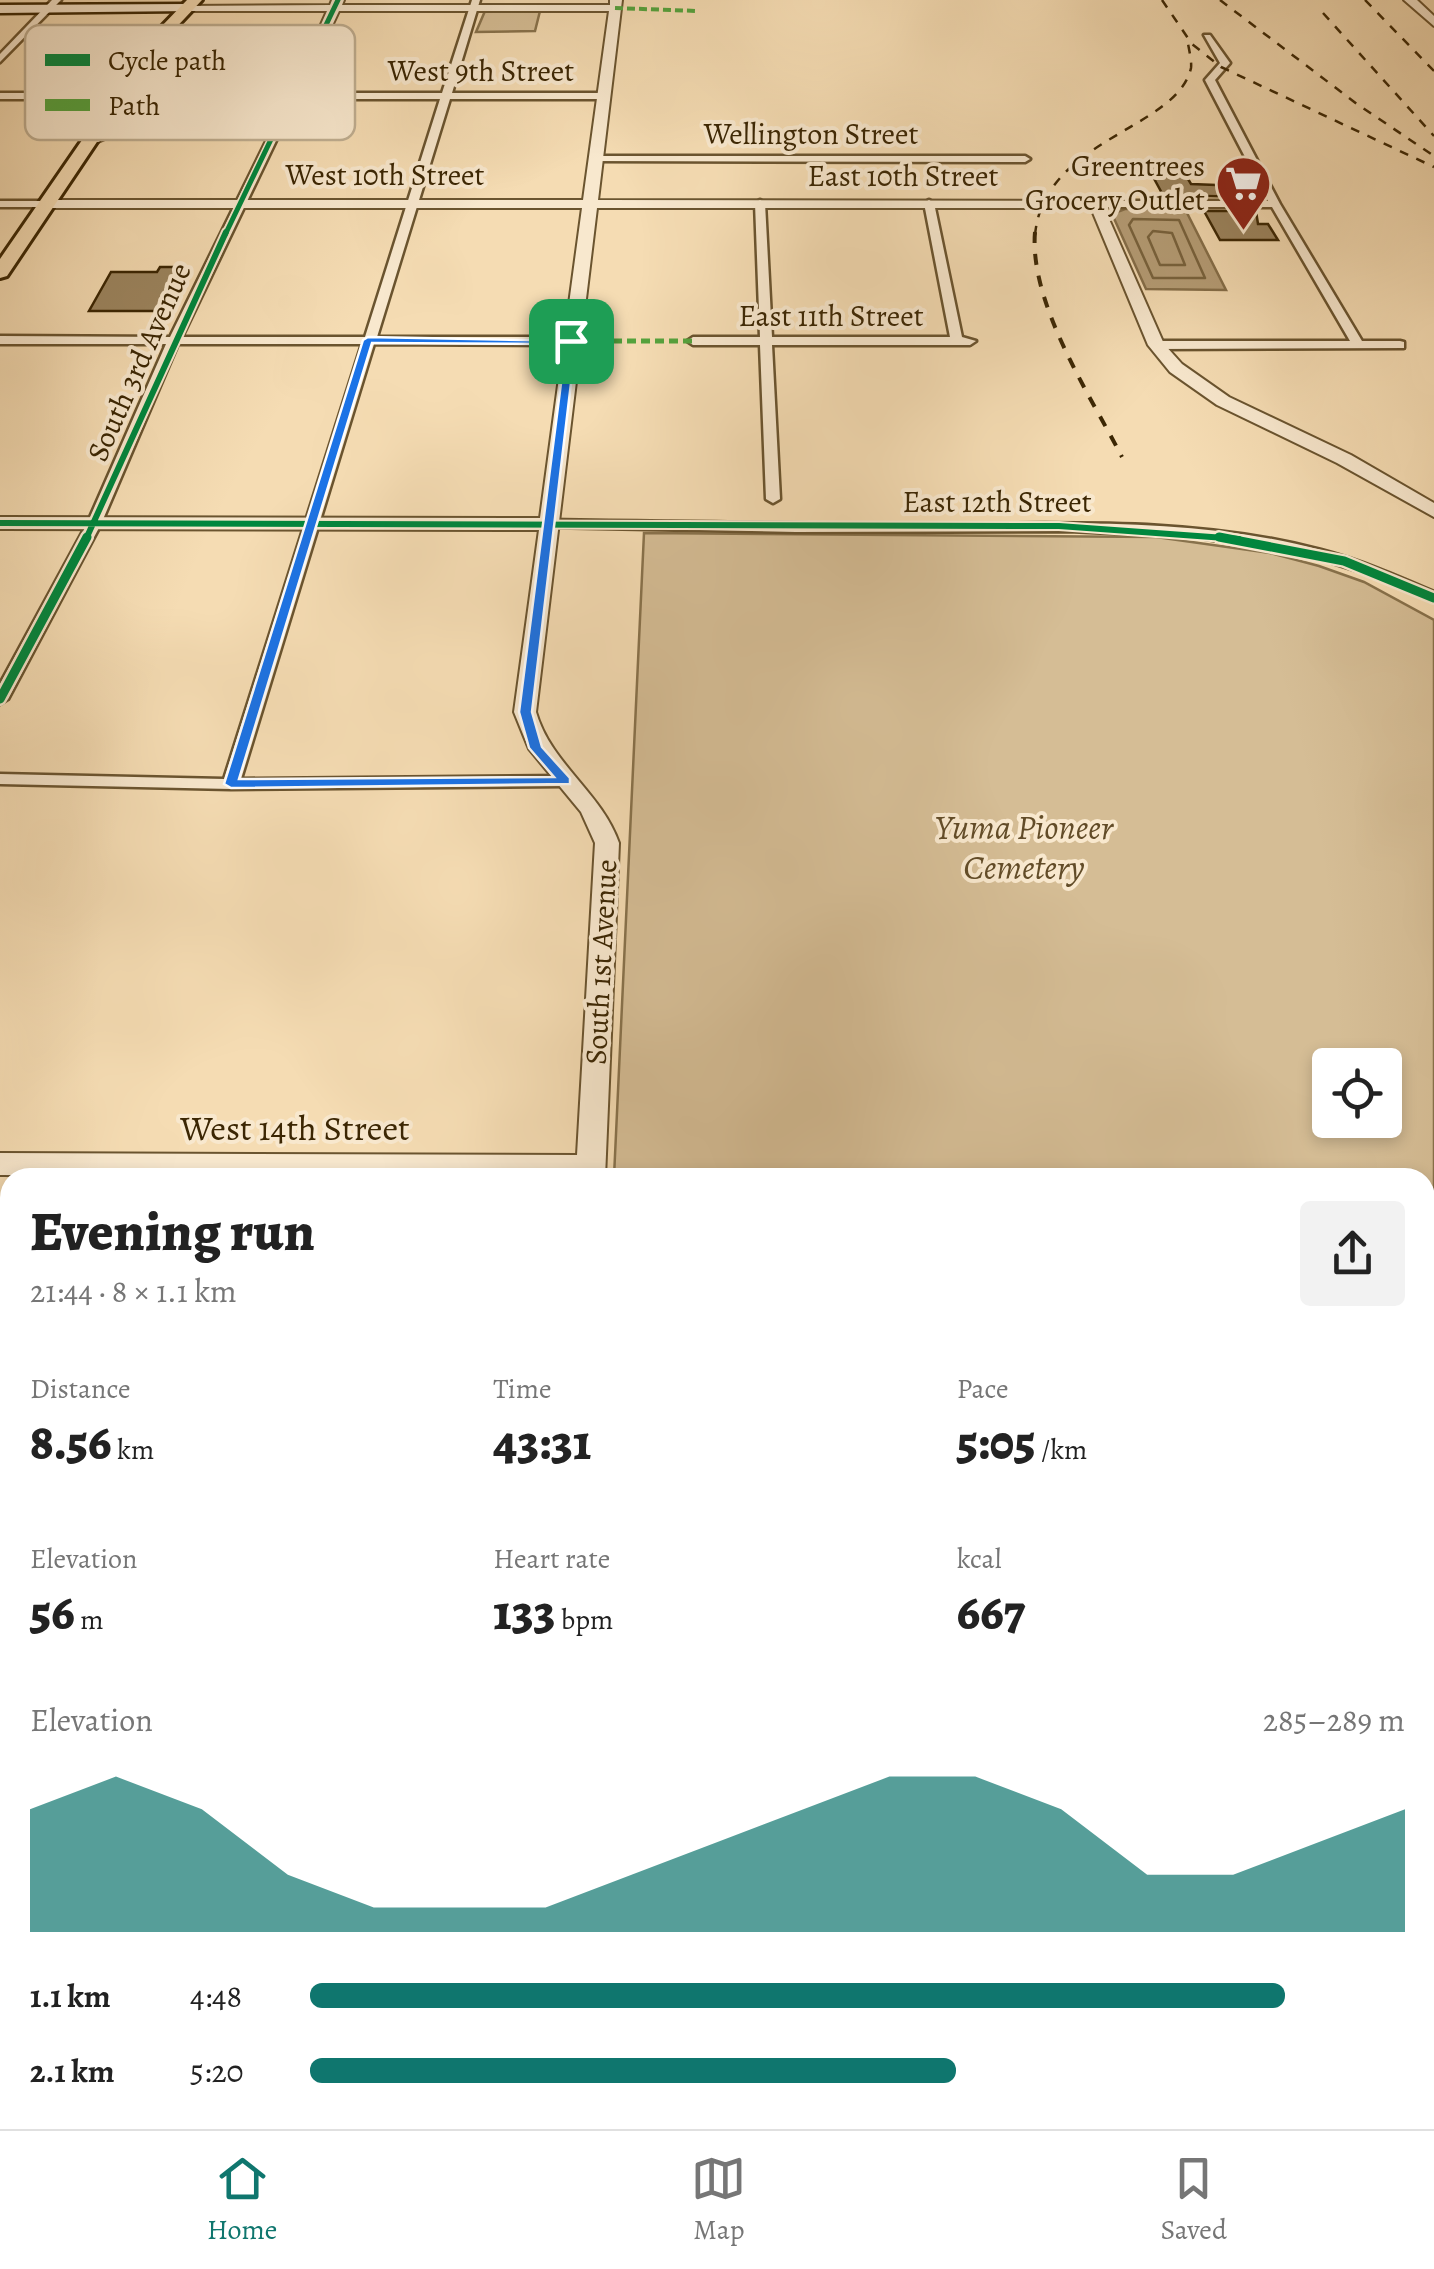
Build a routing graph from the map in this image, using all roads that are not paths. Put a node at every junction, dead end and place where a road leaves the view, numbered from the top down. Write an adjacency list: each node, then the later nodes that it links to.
1 (1410, 0): 8 (street)
2 (53, 4): 3 (main road); 7 (main road); 9 (street)
3 (191, 4): 4 (street); 10 (main road)
4 (336, 4): 5 (street)
5 (475, 4): 6 (street); 15 (street)
6 (616, 4): 16 (street, South 1st Avenue)
7 (0, 8)
8 (1434, 22)
9 (33, 25)
10 (171, 25)
11 (25, 33): 13 (street)
12 (1206, 37): 29 (street)
13 (0, 59)
14 (355, 96): 15 (street, West 9th Street)
15 (446, 96): 16 (street, West 9th Street); 22 (street)
16 (602, 96): 20 (street, South 1st Avenue)
17 (92, 140): 26 (main road)
18 (272, 140): 21 (street, South 3rd Avenue)
19 (1025, 159): 20 (street, Wellington Street)
20 (597, 160): 23 (street, South 1st Avenue)
21 (240, 202): 22 (street, West 10th Street); 26 (street, West 10th Street); 32 (street, South 3rd Avenue)
22 (412, 202): 23 (street, West 10th Street); 33 (street)
23 (590, 202): 27 (street, East 10th Street); 36 (street, South 1st Avenue)
24 (930, 203): 27 (street, East 10th Street); 28 (street, East 10th Street); 35 (street, East 11th Street)
25 (0, 204): 26 (street, West 10th Street)
26 (47, 204): 30 (main road)
27 (760, 204): 35 (street)
28 (1096, 204): 29 (street, East 10th Street); 37 (street)
29 (1275, 204): 38 (street)
30 (0, 272)
31 (0, 340): 32 (street)
32 (174, 340): 33 (street); 43 (street, South 3rd Avenue)
33 (368, 340): 36 (street); 44 (street)
34 (693, 340): 35 (street, East 11th Street)
35 (767, 340): 40 (street)
36 (571, 341): 45 (street, South 1st Avenue)
37 (1156, 345): 38 (street); 41 (street)
38 (1358, 345): 39 (street)
39 (1400, 345)
40 (773, 499)
41 (1434, 511)
42 (0, 524): 43 (street)
43 (94, 524): 44 (street); 47 (street, South 3rd Avenue)
44 (312, 524): 45 (street); 50 (street)
45 (550, 524): 46 (street, East 12th Street); 49 (street, South 1st Avenue)
46 (1434, 598)
47 (0, 699)
48 (0, 779): 50 (street)
49 (565, 781): 50 (street); 53 (street, South 1st Avenue)
50 (231, 784)
51 (0, 1164): 52 (street, West 14th Street)
52 (295, 1168)
53 (590, 1168)

